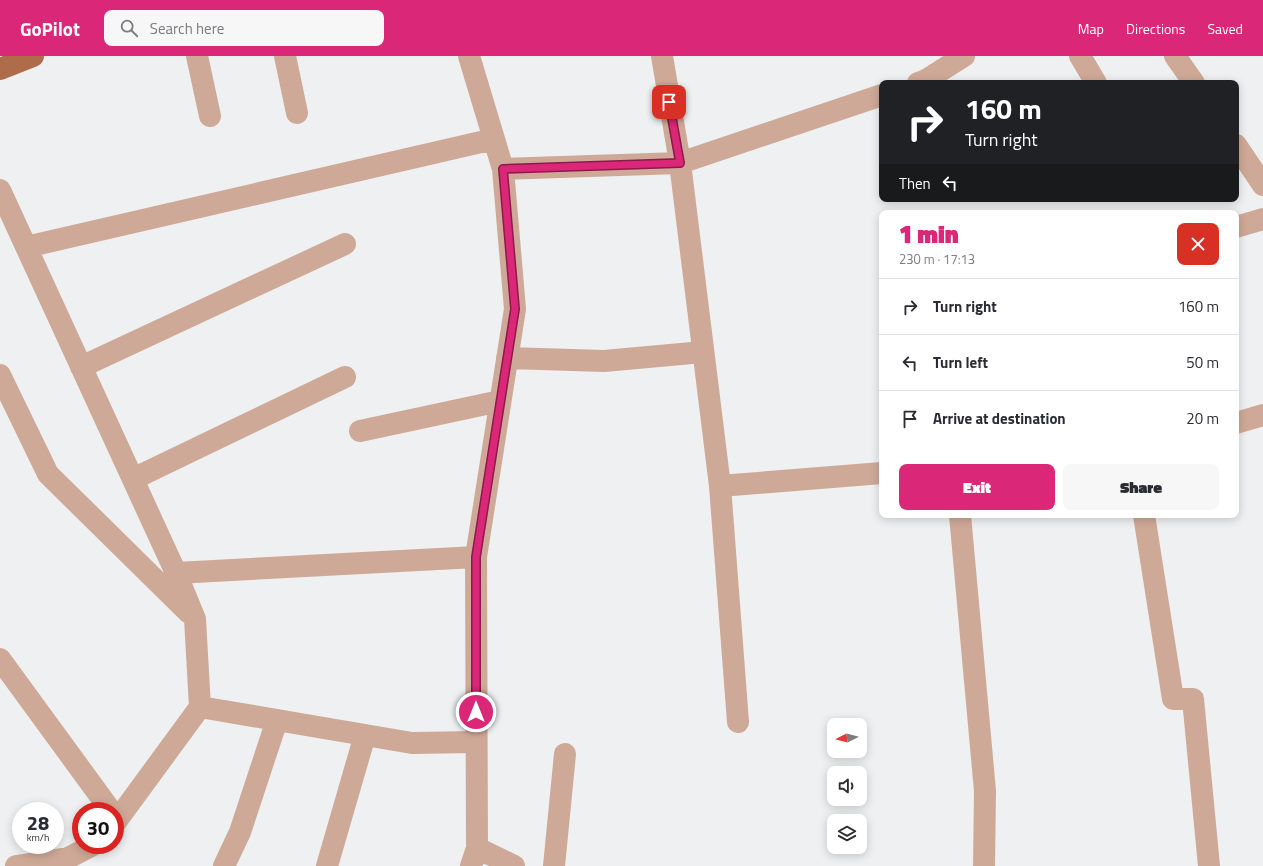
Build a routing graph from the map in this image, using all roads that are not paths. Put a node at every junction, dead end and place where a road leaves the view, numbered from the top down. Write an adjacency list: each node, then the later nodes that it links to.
1 (33, 56): 9 (main road)
2 (197, 56): 15 (street)
3 (285, 56): 14 (street)
4 (468, 56): 16 (street)
5 (662, 56): 18 (street)
6 (964, 56): 10 (street)
7 (1080, 56): 11 (street)
8 (1175, 56): 12 (street)
9 (0, 69)
10 (926, 80)
11 (1094, 80)
12 (1192, 80)
13 (879, 96): 18 (street)
14 (297, 113)
15 (210, 116)
16 (494, 139): 19 (street); 25 (street)
17 (1239, 149): 20 (street)
18 (680, 163): 19 (street); 26 (street)
19 (503, 169): 27 (street)
20 (1263, 185)
21 (0, 190): 25 (street)
22 (1263, 219): 23 (street)
23 (1239, 226)
24 (345, 244): 28 (street)
25 (26, 247): 28 (street)
26 (703, 352): 27 (street); 37 (street)
27 (507, 358): 31 (street)
28 (82, 367): 36 (street)
29 (0, 375): 42 (street)
30 (345, 377): 36 (street)
31 (500, 401): 34 (street); 40 (street)
32 (1263, 415): 33 (street)
33 (1239, 422)
34 (360, 431)
35 (879, 472): 37 (street)
36 (133, 479): 41 (street)
37 (720, 486): 46 (street)
38 (960, 518): 59 (street)
39 (1144, 518): 60 (street)
40 (476, 557): 41 (street); 48 (street)
41 (176, 573): 42 (street)
42 (195, 619): 44 (street)
43 (0, 659): 50 (street)
44 (200, 707): 45 (street); 51 (street)
45 (277, 720): 47 (street); 55 (street)
46 (738, 722)
47 (365, 735): 48 (street); 56 (street)
48 (476, 742): 53 (street)
49 (565, 754): 58 (street)
50 (103, 802)
51 (124, 806)
52 (76, 854): 54 (street)
53 (474, 857): 57 (street)
54 (16, 866)
55 (224, 866)
56 (327, 866)
57 (514, 866)
58 (554, 866)
59 (984, 866)
60 (1208, 866)

